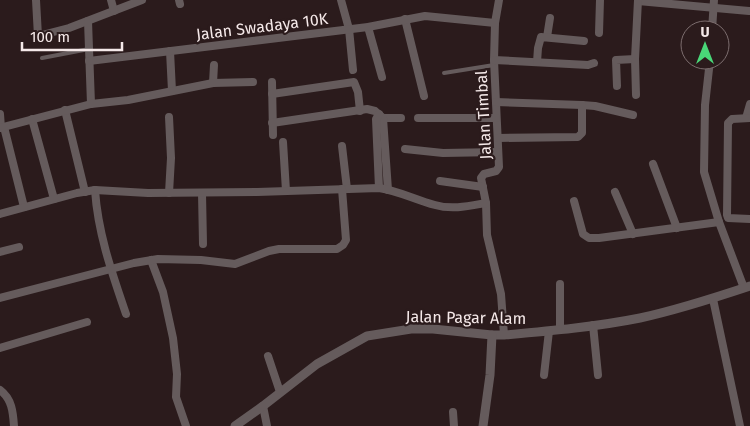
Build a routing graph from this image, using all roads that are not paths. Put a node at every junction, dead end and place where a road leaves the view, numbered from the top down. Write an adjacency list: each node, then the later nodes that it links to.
1 (36, 0): 13 (street)
2 (111, 0): 9 (street)
3 (142, 0): 9 (street)
4 (341, 0): 17 (street)
5 (499, 0): 15 (street, Jalan Timbal)
6 (600, 0): 18 (street)
7 (638, 0): 8 (street); 24 (street)
8 (714, 4): 10 (street); 14 (street)
9 (114, 11): 13 (street)
10 (749, 11)
11 (550, 18): 19 (street)
12 (406, 19): 15 (street, Jalan Swadaya 10K); 16 (street, Jalan Swadaya 10K); 41 (street)
13 (88, 20): 21 (street)
14 (713, 20)
15 (495, 23): 26 (street, Jalan Timbal)
16 (368, 27): 17 (street, Jalan Swadaya 10K); 33 (street)
17 (349, 29): 22 (street, Jalan Swadaya 10K); 30 (street)
18 (598, 33)
19 (547, 37): 20 (street); 27 (street)
20 (584, 41)
21 (89, 49): 23 (lane); 25 (street)
22 (170, 51): 25 (street, Jalan Swadaya 10K); 38 (street)
23 (42, 58)
24 (635, 59): 37 (street); 40 (street)
25 (89, 61): 43 (street)
26 (494, 62): 27 (street); 32 (lane); 42 (street, Jalan Timbal)
27 (537, 62): 28 (street)
28 (594, 63)
29 (214, 65): 36 (street)
30 (353, 70)
31 (709, 70): 83 (street)
32 (444, 72)
33 (382, 77)
34 (254, 82): 36 (street)
35 (272, 82): 39 (street)
36 (213, 83): 38 (street)
37 (617, 86)
38 (172, 91): 43 (street)
39 (272, 94): 47 (street); 57 (street)
40 (636, 95)
41 (424, 96)
42 (496, 102): 45 (street); 54 (street, Jalan Timbal)
43 (91, 104): 46 (street)
44 (750, 104): 55 (street)
45 (582, 105): 49 (street); 60 (street)
46 (65, 110): 56 (street); 73 (street)
47 (360, 110): 51 (street); 57 (street)
48 (0, 114): 58 (street)
49 (633, 115)
50 (169, 117): 75 (street)
51 (379, 117): 52 (street); 68 (street); 71 (street)
52 (401, 118)
53 (418, 118): 54 (street)
54 (496, 118): 60 (street, Jalan Timbal)
55 (748, 118): 82 (street)
56 (32, 119): 58 (street); 77 (street)
57 (272, 123): 59 (street)
58 (1, 127): 80 (street)
59 (273, 135)
60 (498, 138): 64 (street, Jalan Timbal)
61 (284, 142): 72 (street)
62 (342, 146): 69 (street)
63 (405, 149): 64 (street)
64 (498, 152): 67 (street, Jalan Timbal)
65 (653, 164): 84 (street)
66 (440, 181): 67 (street)
67 (483, 187): 79 (street)
68 (379, 188): 69 (street); 71 (street)
69 (344, 189): 72 (street); 89 (street)
70 (96, 190): 73 (street); 75 (street); 90 (street)
71 (388, 190): 79 (street)
72 (286, 191): 76 (street)
73 (85, 192): 77 (street)
74 (615, 192): 85 (street)
75 (169, 193): 76 (street)
76 (202, 193): 86 (street)
77 (54, 199): 80 (street)
78 (574, 201): 85 (street)
79 (486, 203): 101 (street)
80 (24, 207): 81 (street)
81 (0, 214)
82 (750, 219)
83 (719, 222): 84 (street); 92 (street)
84 (677, 228): 85 (street)
85 (633, 234)
86 (203, 244)
87 (19, 247): 88 (street)
88 (0, 252)
89 (152, 260): 90 (street); 111 (street)
90 (111, 269): 93 (street); 95 (street)
91 (560, 284): 98 (street)
92 (747, 287): 94 (street, Jalan Pagar Alam)
93 (0, 298)
94 (714, 299): 97 (street, Jalan Pagar Alam); 116 (street)
95 (126, 314)
96 (87, 322): 102 (street)
97 (593, 325): 98 (street, Jalan Pagar Alam); 105 (street)
98 (560, 330): 99 (street, Jalan Pagar Alam)
99 (549, 331): 101 (street, Jalan Pagar Alam); 104 (street)
100 (492, 335): 101 (street, Jalan Pagar Alam); 107 (street, Jalan Pagar Alam); 115 (street)
101 (504, 335)
102 (0, 348)
103 (268, 356): 107 (street)
104 (544, 375)
105 (598, 375)
106 (0, 390): 110 (street)
107 (280, 392): 108 (street, Jalan Pagar Alam)
108 (263, 406): 112 (street, Jalan Pagar Alam); 113 (street)
109 (453, 412): 114 (street)
110 (14, 426)
111 (186, 426)
112 (235, 426)
113 (267, 426)
114 (454, 426)
115 (483, 426)
116 (740, 426)

